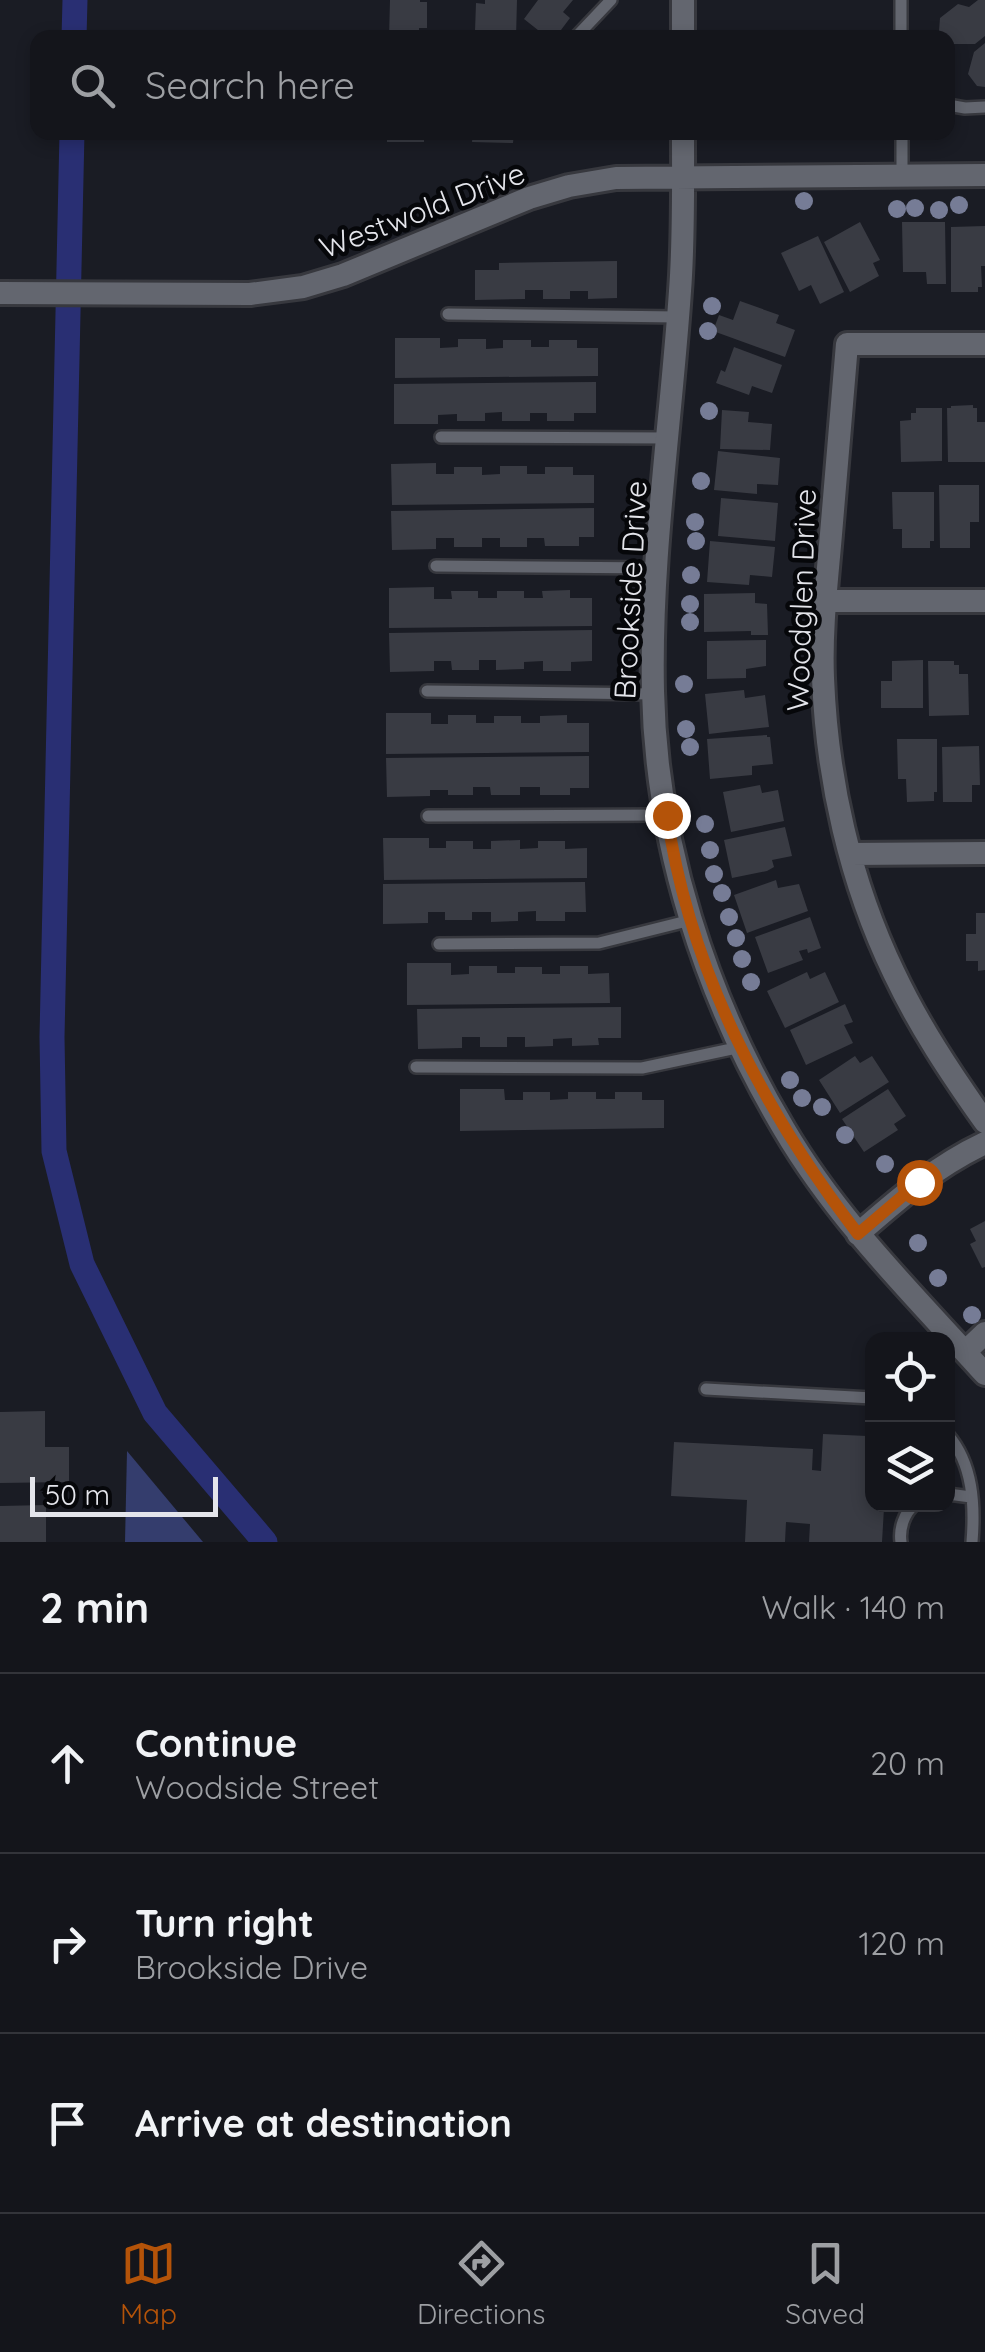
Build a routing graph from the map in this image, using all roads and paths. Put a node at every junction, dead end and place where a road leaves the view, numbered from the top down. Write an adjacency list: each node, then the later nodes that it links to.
1 (611, 0): 4 (lane)
2 (683, 0): 5 (street)
3 (901, 0): 6 (lane)
4 (583, 30)
5 (683, 30)
6 (901, 30)
7 (955, 106): 8 (lane)
8 (985, 107)
9 (683, 140): 12 (street, Brookside Drive)
10 (902, 140): 13 (lane)
11 (985, 175): 13 (street, Westwold Drive)
12 (683, 176): 13 (street, Westwold Drive); 14 (street, Westwold Drive); 16 (street, Brookside Drive)
13 (902, 176)
14 (0, 292)
15 (448, 314): 16 (lane)
16 (678, 317): 19 (street, Brookside Drive)
17 (985, 344): 23 (street, Woodglen Drive)
18 (441, 437): 19 (lane)
19 (668, 438): 21 (street, Brookside Drive)
20 (436, 566): 21 (lane)
21 (657, 568): 25 (street, Brookside Drive)
22 (985, 601): 23 (street)
23 (825, 602): 28 (street, Woodglen Drive)
24 (427, 690): 25 (lane)
25 (653, 694): 26 (street, Brookside Drive)
26 (667, 815): 27 (lane); 30 (street, Brookside Drive)
27 (428, 816)
28 (850, 854): 29 (street); 34 (street, Woodglen Drive)
29 (985, 854)
30 (691, 920): 31 (lane); 32 (street, Brookside Drive)
31 (439, 944)
32 (740, 1047): 33 (lane); 36 (street, Brookside Drive)
33 (416, 1067)
34 (985, 1122)
35 (985, 1143): 36 (street)
36 (858, 1234): 38 (street, Brookside Drive)
37 (985, 1333): 38 (street)
38 (965, 1352): 39 (street, Brookside Drive)
39 (985, 1374)
40 (706, 1389): 41 (lane)
41 (865, 1398)
42 (955, 1444): 44 (lane)
43 (955, 1495): 44 (lane)
44 (971, 1497): 47 (lane)
45 (907, 1512): 46 (lane)
46 (901, 1542)
47 (972, 1542)

